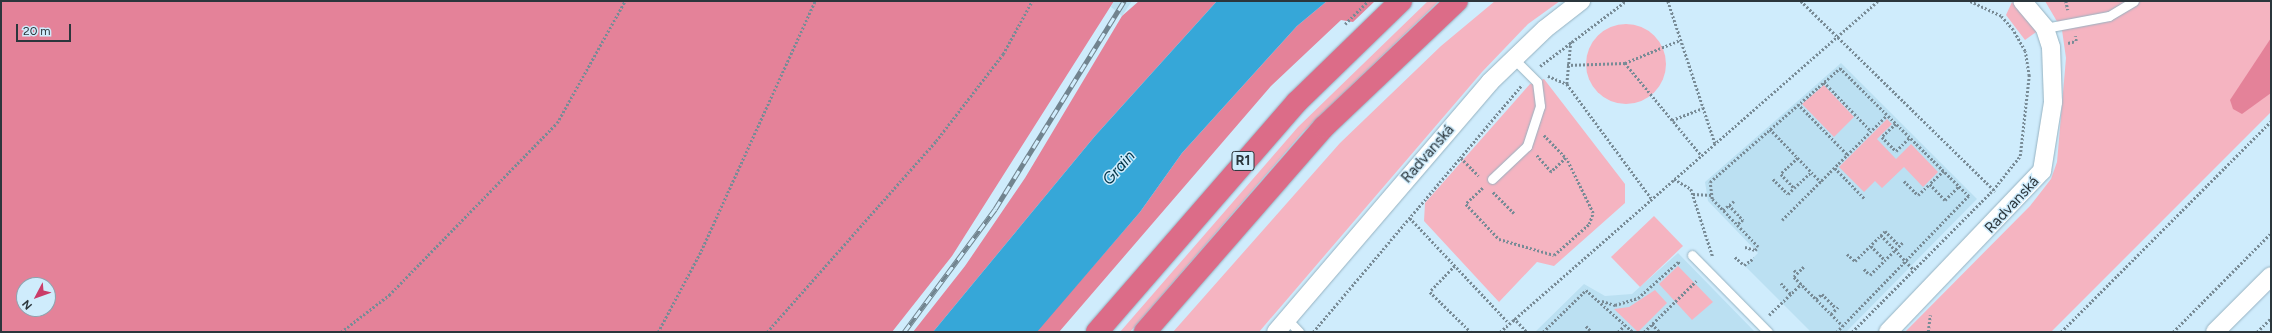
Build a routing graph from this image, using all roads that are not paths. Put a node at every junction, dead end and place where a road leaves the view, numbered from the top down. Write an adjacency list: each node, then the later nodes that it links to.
1 (1401, 1): 12 (highway, R1)
2 (1457, 1): 13 (highway, R1)
3 (1581, 1): 7 (street, Radvanská)
4 (2022, 1): 6 (street, Radvanská)
5 (2134, 1): 6 (lane)
6 (2045, 28): 15 (street, Radvanská)
7 (1513, 58): 8 (lane); 11 (street, Radvanská)
8 (1489, 182)
9 (1692, 255): 14 (lane)
10 (2271, 276): 16 (street)
11 (1288, 328)
12 (1097, 332)
13 (1145, 332)
14 (1768, 332)
15 (1888, 332)
16 (2215, 332)

